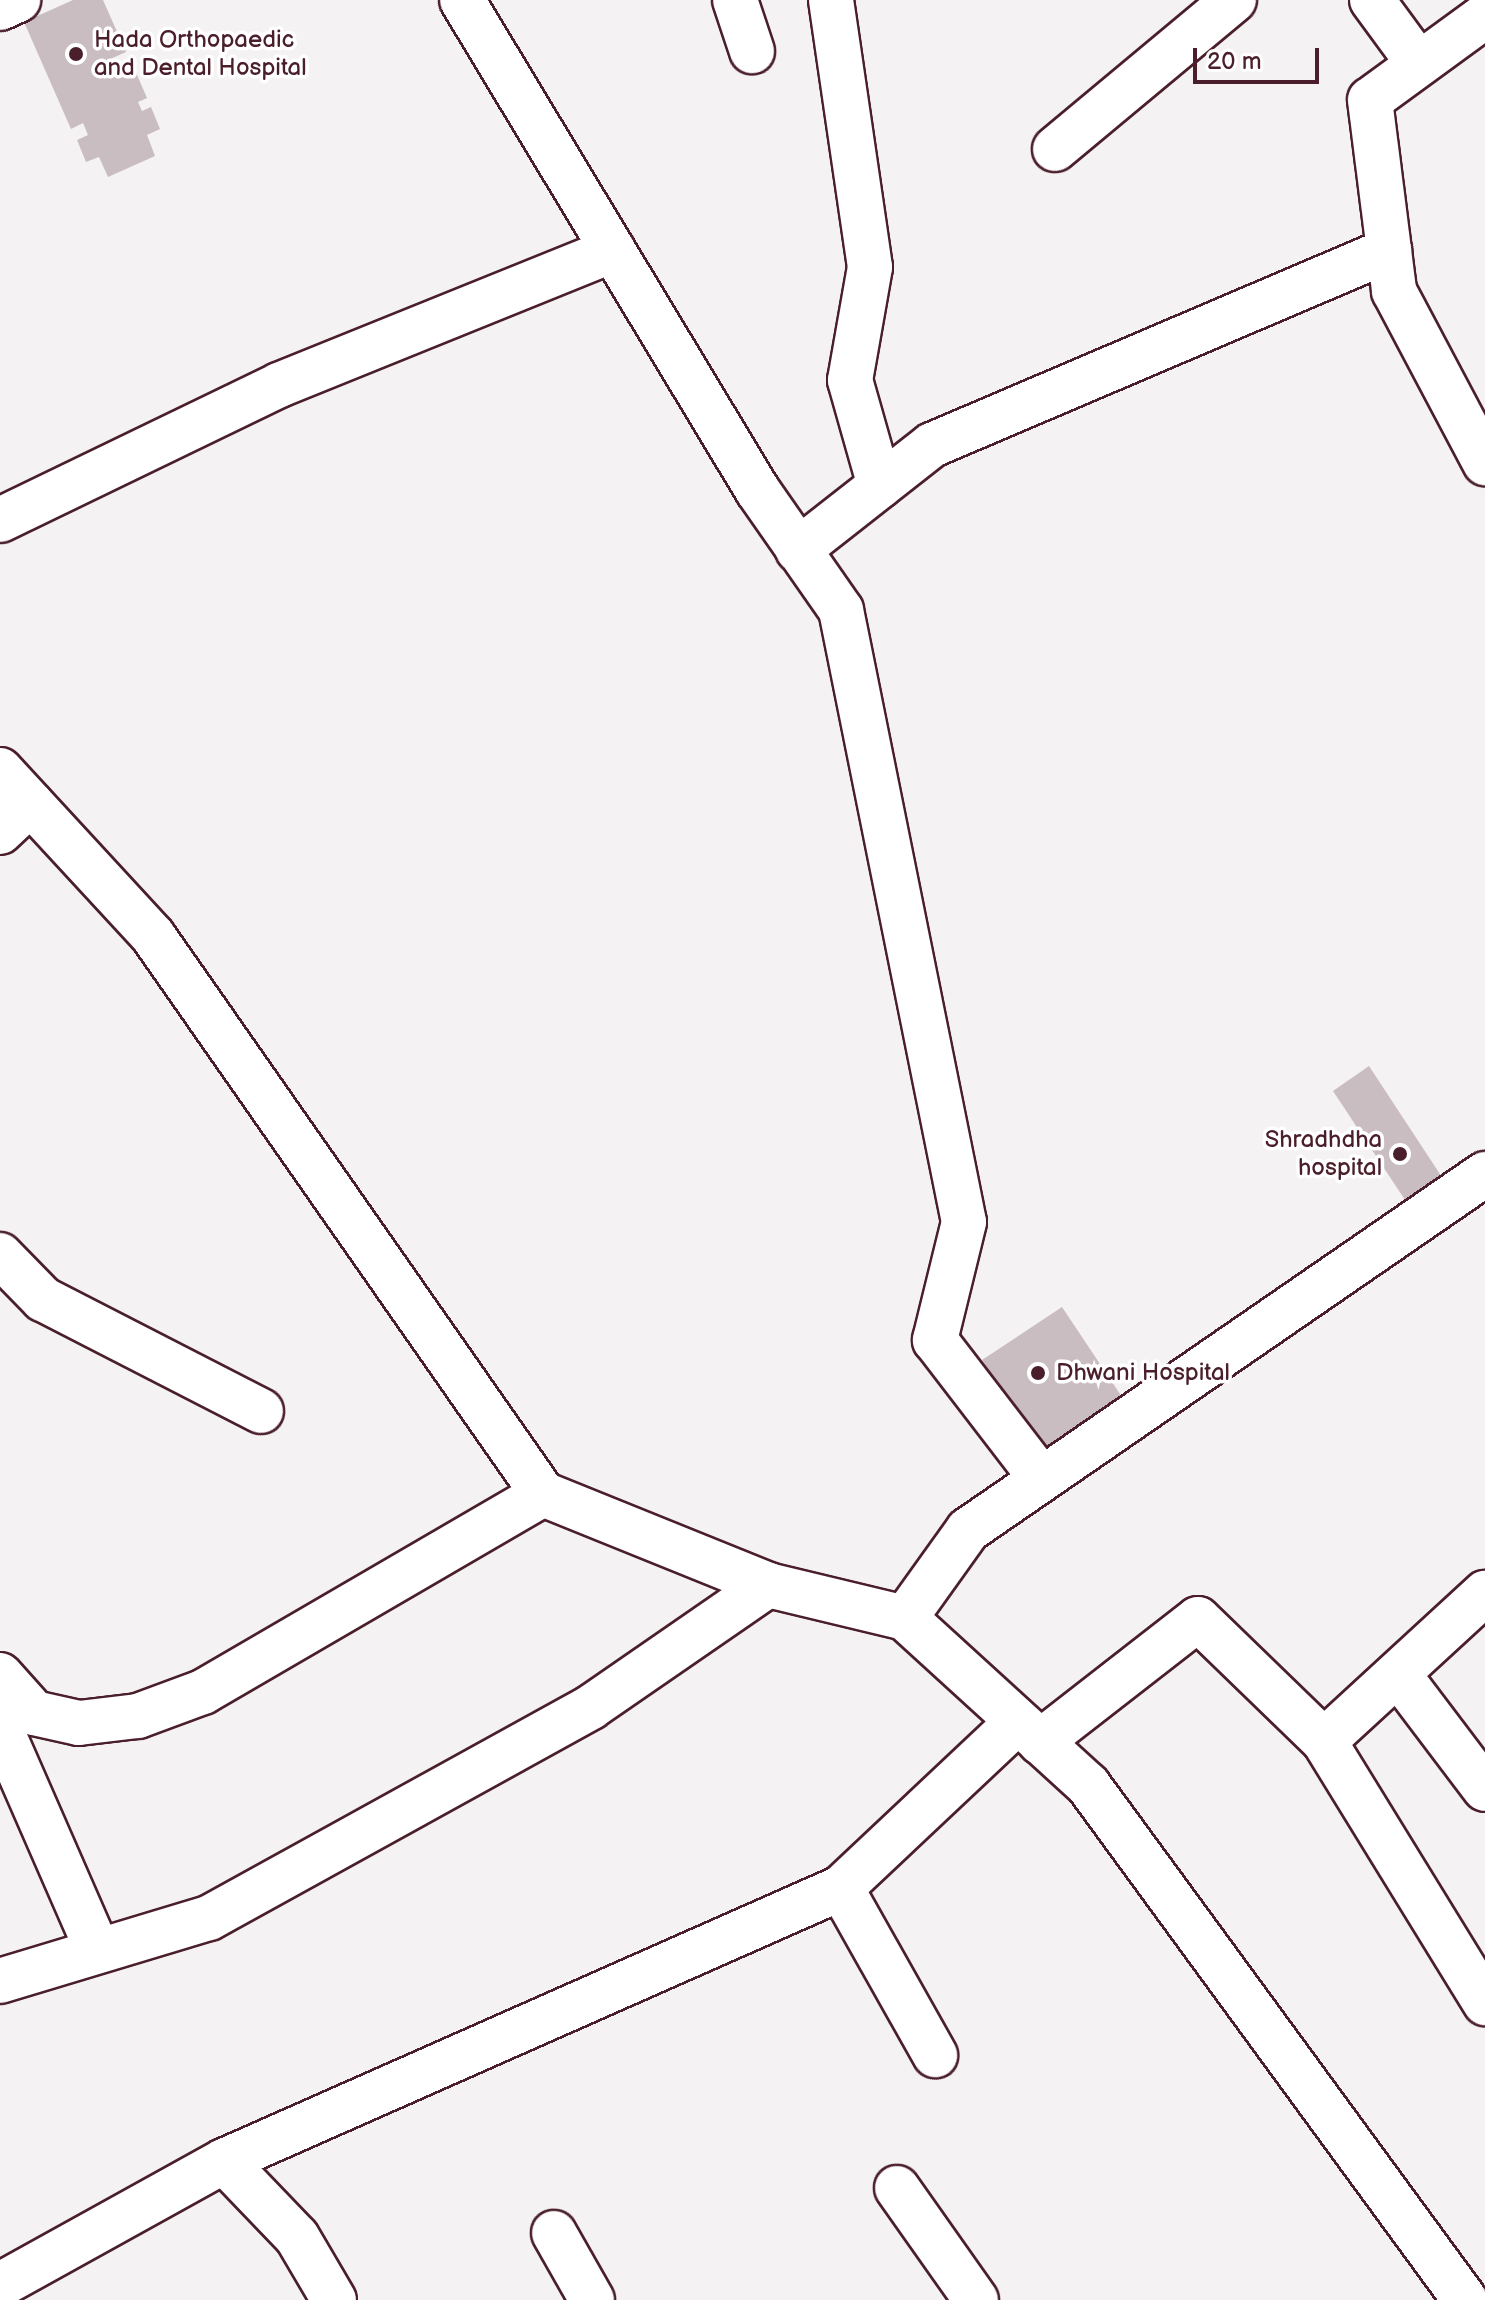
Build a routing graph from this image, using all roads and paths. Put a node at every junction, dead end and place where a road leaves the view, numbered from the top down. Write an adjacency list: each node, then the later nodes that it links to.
1 (18, 0): 7 (street)
2 (462, 0): 12 (street)
3 (735, 0): 9 (street)
4 (1372, 0): 10 (street)
5 (836, 2): 15 (street)
6 (1214, 7): 11 (street)
7 (0, 8)
8 (1485, 16): 10 (street)
9 (752, 51)
10 (1419, 64): 13 (street)
11 (1055, 149)
12 (613, 250): 16 (street); 17 (street)
13 (1389, 250): 14 (street); 15 (street)
14 (1485, 463)
15 (880, 486): 17 (street)
16 (0, 520)
17 (798, 550): 23 (street)
18 (0, 770): 19 (street)
19 (15, 818): 24 (street)
20 (1485, 1174): 23 (street)
21 (0, 1255): 22 (street)
22 (261, 1411)
23 (1040, 1477): 27 (street)
24 (543, 1494): 25 (street); 29 (street)
25 (768, 1585): 27 (street); 35 (street)
26 (1485, 1593): 28 (street)
27 (905, 1618): 31 (street)
28 (1398, 1674): 32 (street); 33 (street)
29 (2, 1680)
30 (0, 1727): 35 (street)
31 (1029, 1732): 32 (street); 34 (street); 46 (street)
32 (1324, 1741): 37 (street)
33 (1485, 1789)
34 (841, 1888): 38 (street); 39 (street)
35 (98, 1951): 36 (street)
36 (0, 1981)
37 (1485, 2003)
38 (935, 2055)
39 (224, 2161): 42 (street); 43 (street)
40 (897, 2188): 45 (street)
41 (554, 2233): 44 (street)
42 (0, 2285)
43 (334, 2300)
44 (592, 2300)
45 (976, 2300)
46 (1465, 2300)

